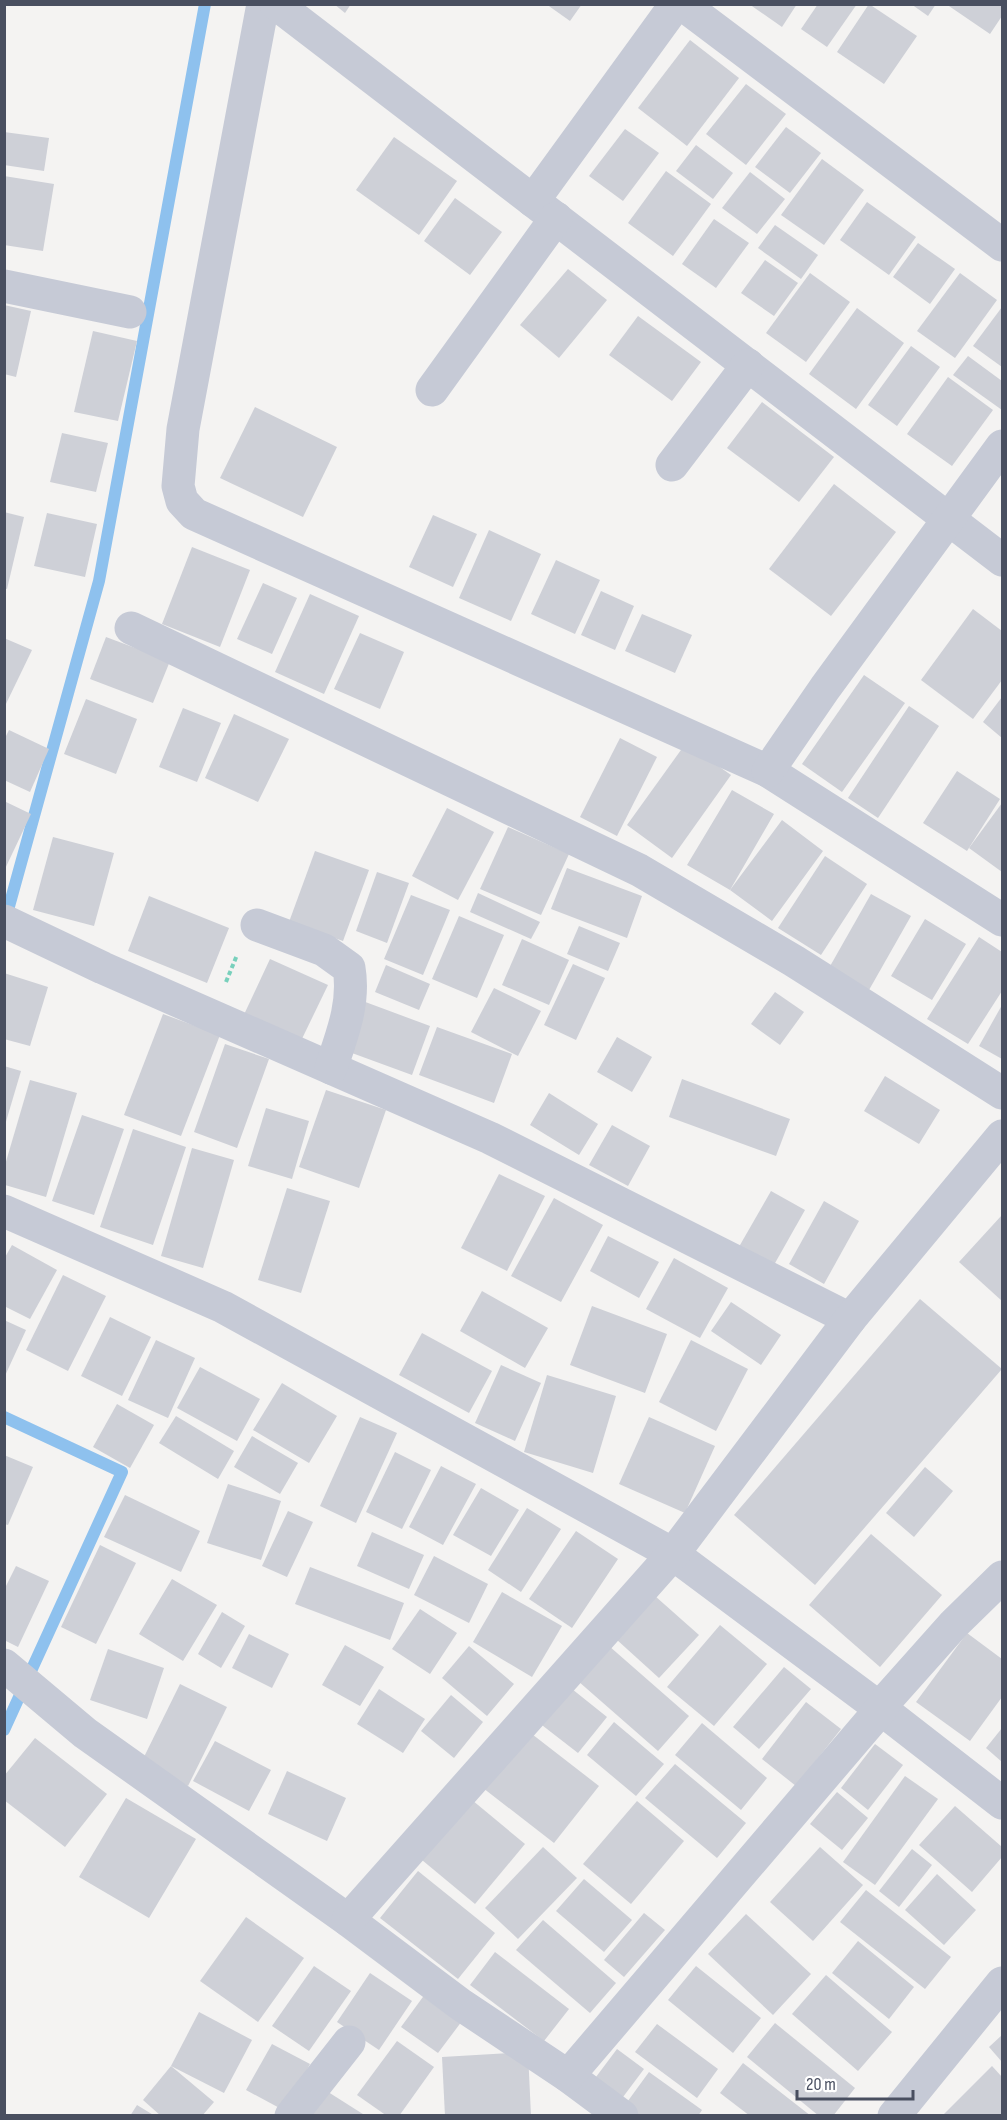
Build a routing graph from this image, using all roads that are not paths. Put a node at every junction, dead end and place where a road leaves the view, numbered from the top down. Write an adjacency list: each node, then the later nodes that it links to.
1 (263, 4): 16 (street)
2 (276, 4): 5 (street)
3 (676, 4): 5 (street)
4 (682, 4): 6 (street)
5 (545, 210): 9 (street); 10 (street)
6 (1002, 245)
7 (4, 286): 8 (street)
8 (129, 312)
9 (748, 365): 12 (street); 13 (street)
10 (432, 390)
11 (1002, 446): 13 (street)
12 (672, 465)
13 (948, 519): 14 (street); 16 (street)
14 (1002, 560)
15 (131, 628): 21 (street)
16 (768, 771): 17 (street)
17 (1002, 920)
18 (13, 925): 20 (street)
19 (257, 925): 20 (street)
20 (331, 1068): 24 (street)
21 (1002, 1094)
22 (1002, 1136): 24 (street)
23 (4, 1211): 25 (street)
24 (850, 1319): 25 (street)
25 (673, 1554): 28 (street); 30 (street)
26 (1002, 1577): 28 (street)
27 (7, 1666): 30 (street)
28 (881, 1709): 29 (street); 33 (street)
29 (1002, 1803)
30 (348, 1920): 33 (street)
31 (1002, 1983): 36 (street)
32 (349, 2042): 34 (street)
33 (568, 2076): 35 (street)
34 (291, 2115)
35 (622, 2115)
36 (894, 2115)

